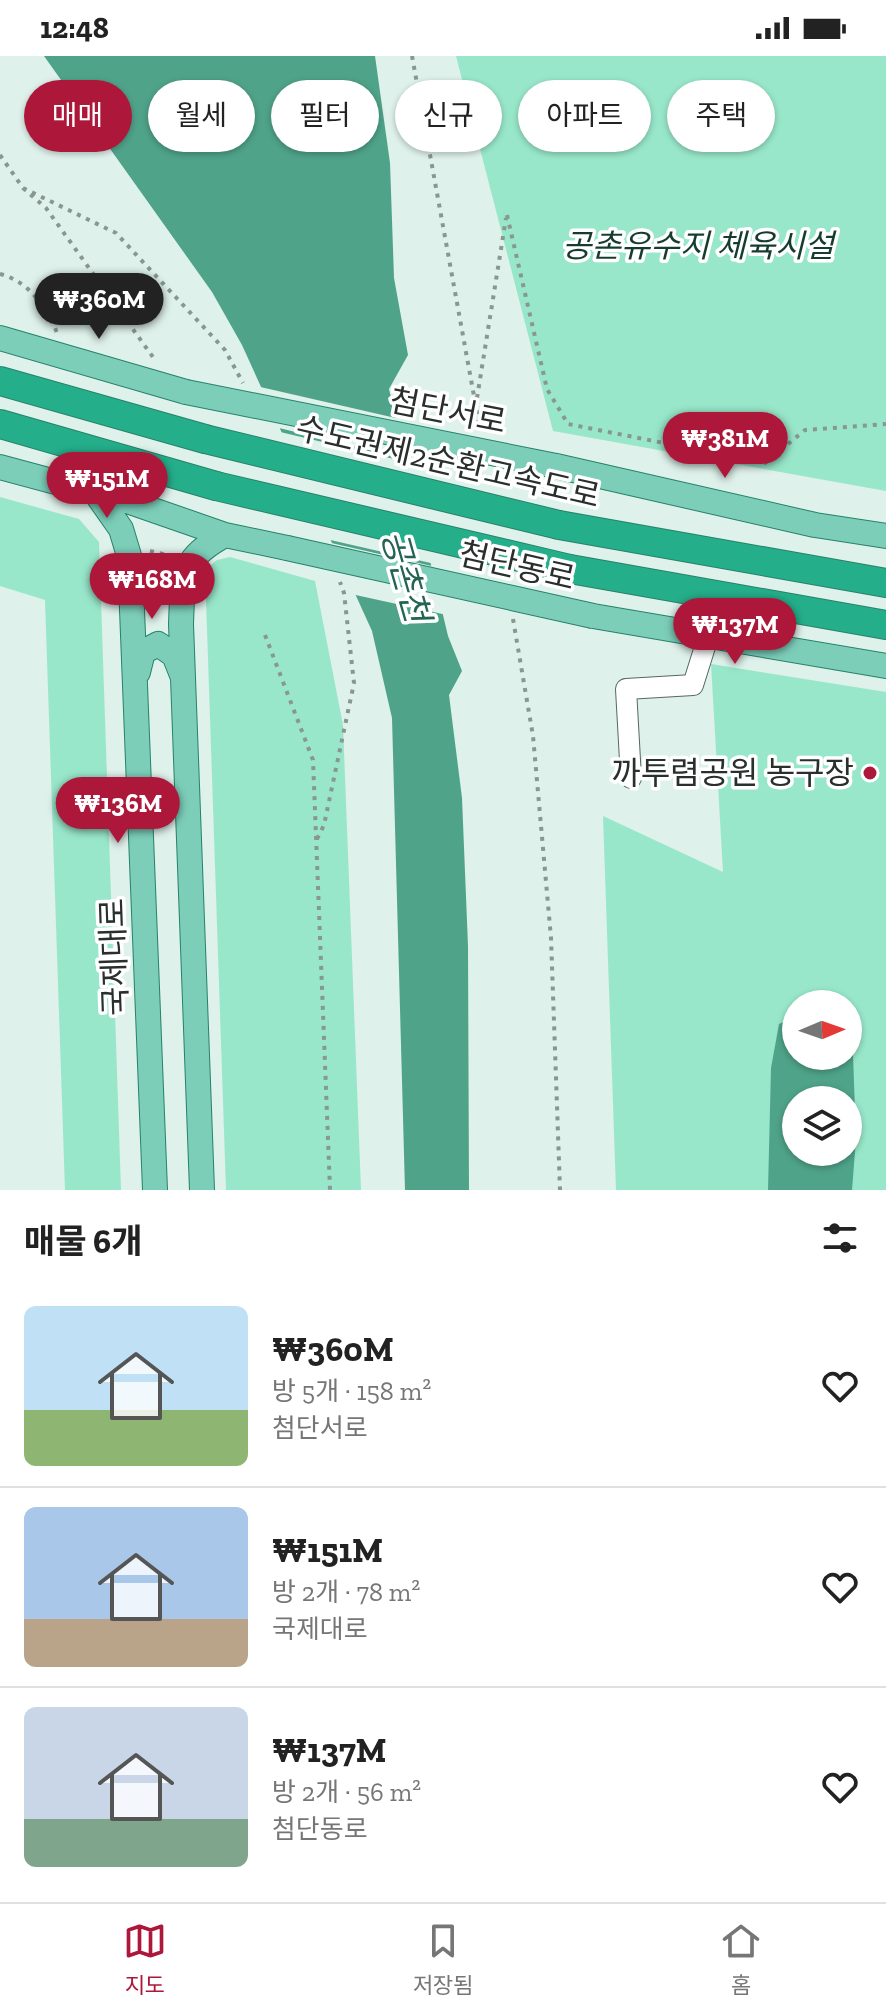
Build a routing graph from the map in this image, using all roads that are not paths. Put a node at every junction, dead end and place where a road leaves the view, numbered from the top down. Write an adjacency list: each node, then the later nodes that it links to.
1 (0, 338): 7 (main road, 첨단서로, bridge)
2 (0, 381): 8 (highway, 수도권제2순환고속도로, bridge)
3 (0, 424): 9 (highway, bridge)
4 (0, 467): 5 (main road, 첨단동로)
5 (95, 492): 6 (main road, 첨단동로); 13 (main road, 국제대로)
6 (225, 535): 10 (main road, 첨단동로, bridge); 12 (main road)
7 (886, 536)
8 (886, 583)
9 (886, 625)
10 (708, 637): 11 (main road, 첨단동로); 14 (lane)
11 (886, 666)
12 (183, 677): 13 (main road); 16 (main road)
13 (136, 683): 15 (main road, 국제대로)
14 (631, 778)
15 (155, 1190)
16 (202, 1190)

